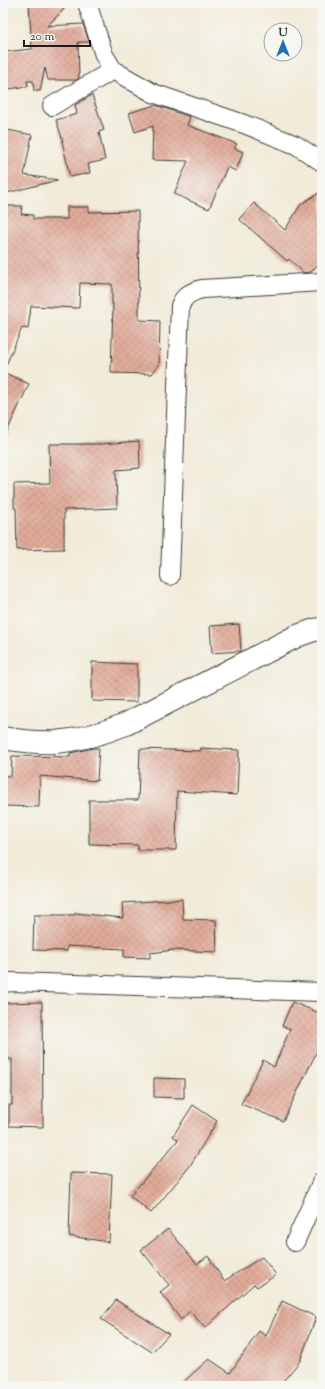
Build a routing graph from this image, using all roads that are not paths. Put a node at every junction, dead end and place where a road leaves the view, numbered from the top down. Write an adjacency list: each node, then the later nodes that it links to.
1 (87, 3): 2 (street)
2 (113, 70): 3 (street); 4 (street)
3 (52, 106)
4 (322, 162)
5 (322, 282): 6 (street)
6 (170, 576)
7 (322, 629): 8 (main road)
8 (3, 738)
9 (3, 983): 10 (street)
10 (322, 992)
11 (322, 1181): 12 (street)
12 (295, 1242)

